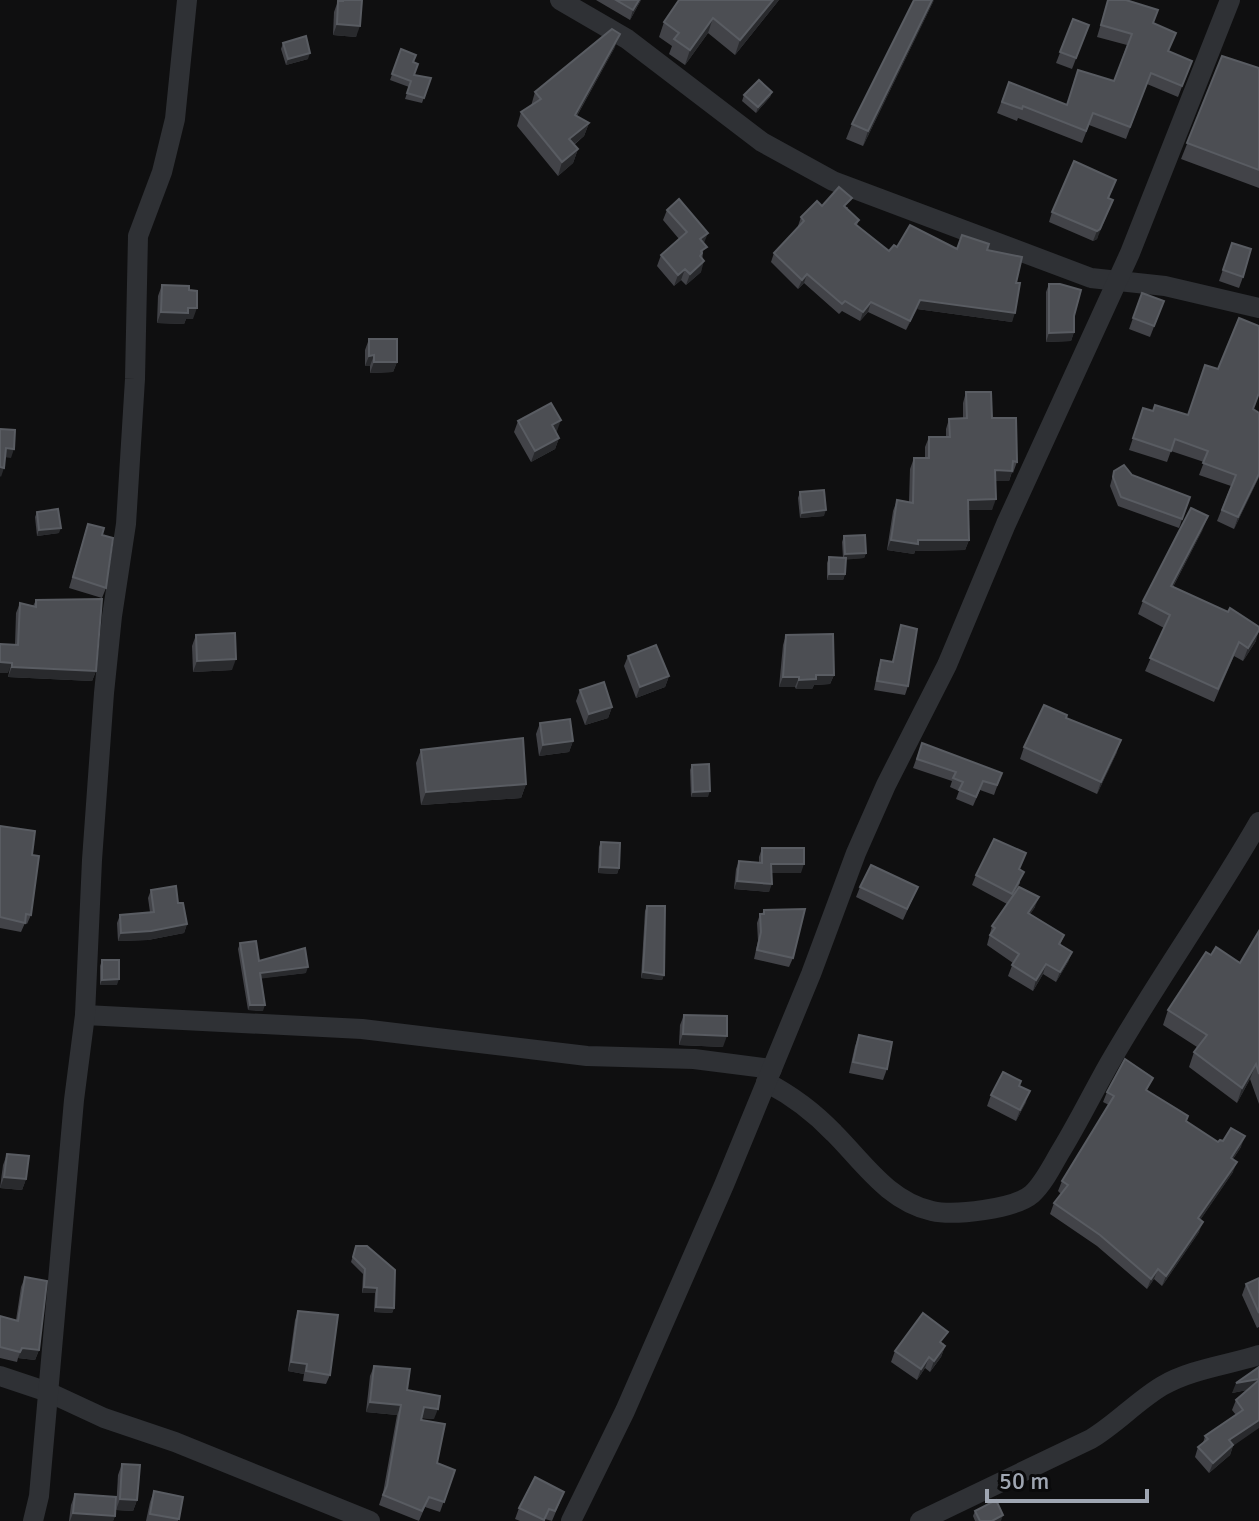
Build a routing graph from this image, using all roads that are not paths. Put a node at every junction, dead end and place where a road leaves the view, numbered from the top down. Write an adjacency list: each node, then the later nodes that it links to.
1 (187, 0): 7 (street)
2 (560, 0): 4 (street)
3 (1230, 0): 4 (street)
4 (1117, 281): 5 (street); 8 (street)
5 (1259, 308)
6 (1259, 822): 8 (street)
7 (85, 1015): 8 (street); 11 (street)
8 (769, 1076): 14 (street)
9 (1259, 1355): 15 (street)
10 (0, 1376): 11 (street)
11 (48, 1392): 12 (street); 13 (street)
12 (33, 1521)
13 (370, 1521)
14 (571, 1521)
15 (920, 1521)

